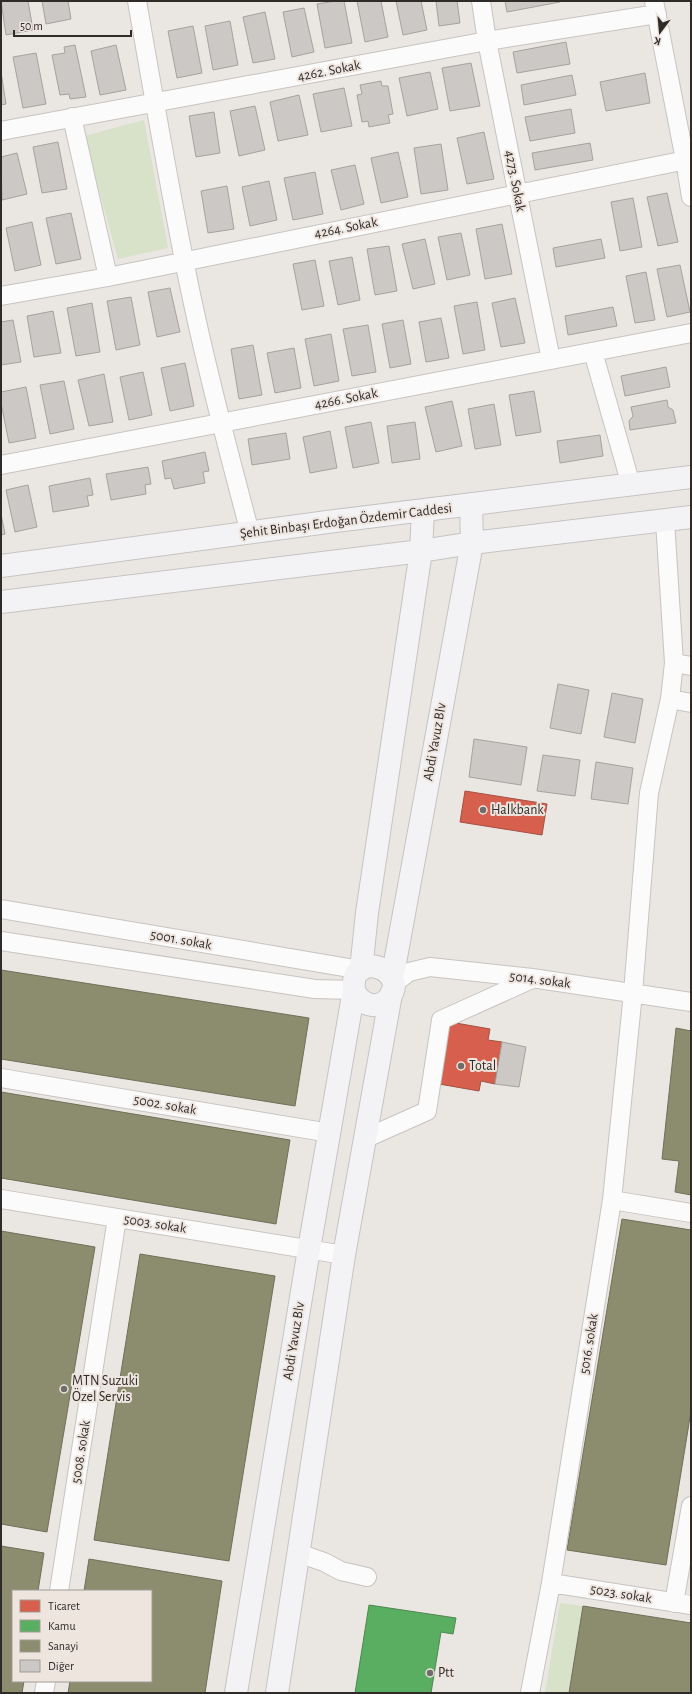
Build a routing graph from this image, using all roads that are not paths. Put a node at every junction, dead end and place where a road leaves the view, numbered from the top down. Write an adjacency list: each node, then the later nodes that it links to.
1 (137, 1): 5 (street)
2 (481, 1): 4 (street, 4273. Sokak)
3 (656, 7): 4 (street, 4262. Sokak); 8 (street)
4 (487, 41): 5 (street, 4262. Sokak); 9 (street, 4273. Sokak)
5 (154, 103): 6 (street, 4262. Sokak); 11 (street)
6 (72, 117): 7 (street, 4262. Sokak); 12 (street)
7 (1, 131)
8 (688, 159): 9 (street, 4264. Sokak); 10 (street)
9 (518, 194): 11 (street, 4264. Sokak); 16 (street, 4273. Sokak)
10 (691, 197)
11 (184, 261): 12 (street, 4264. Sokak); 17 (street)
12 (108, 277): 13 (street, 4264. Sokak)
13 (1, 296)
14 (691, 333): 15 (street, 4266. Sokak)
15 (593, 352): 16 (street, 4266. Sokak); 20 (street)
16 (551, 360): 17 (street, 4266. Sokak)
17 (220, 423): 18 (street, 4266. Sokak); 25 (street)
18 (1, 465)
19 (691, 477): 20 (main road, Şehit Binbaşı Erdoğan Özdemir Caddesi)
20 (631, 485): 21 (main road, Şehit Binbaşı Erdoğan Özdemir Caddesi)
21 (471, 505): 22 (main road, Şehit Binbaşı Erdoğan Özdemir Caddesi); 26 (main road, Abdi Yavuz Blv)
22 (423, 511): 25 (main road, Şehit Binbaşı Erdoğan Özdemir Caddesi); 27 (main road, Abdi Yavuz Blv)
23 (691, 517): 24 (main road)
24 (664, 521): 26 (main road); 30 (street, 5016. sokak)
25 (250, 533): 28 (main road, Şehit Binbaşı Erdoğan Özdemir Caddesi)
26 (472, 543): 27 (main road); 37 (main road, Abdi Yavuz Blv)
27 (421, 551): 29 (main road); 36 (main road, Abdi Yavuz Blv)
28 (1, 566)
29 (1, 602)
30 (683, 665): 31 (street, 5016. sokak)
31 (670, 699): 32 (street); 38 (street, 5016. sokak)
32 (691, 703)
33 (1, 909): 36 (street, 5001. sokak)
34 (1, 941): 36 (street, 5001. sokak)
35 (532, 978): 37 (street, 5014. sokak); 38 (street, 5014. sokak); 42 (street)
36 (357, 980): 37 (main road); 37 (main road); 41 (main road, Abdi Yavuz Blv)
37 (392, 986): 42 (main road, Abdi Yavuz Blv)
38 (633, 993): 39 (street, 5014. sokak); 44 (street, 5016. sokak)
39 (691, 1002)
40 (1, 1078): 41 (street, 5002. sokak)
41 (330, 1133): 47 (main road, Abdi Yavuz Blv)
42 (364, 1139): 48 (main road, Abdi Yavuz Blv)
43 (1, 1199): 46 (street, 5003. sokak)
44 (612, 1200): 45 (street); 52 (street, 5016. sokak)
45 (691, 1213)
46 (117, 1218): 47 (street, 5003. sokak); 53 (street, 5008. sokak)
47 (309, 1249): 48 (street, 5003. sokak); 57 (main road, Abdi Yavuz Blv)
48 (344, 1255): 50 (main road, Abdi Yavuz Blv)
49 (691, 1506): 54 (street)
50 (298, 1553): 51 (street); 58 (main road, Abdi Yavuz Blv)
51 (367, 1577)
52 (550, 1583): 54 (street, 5023. sokak); 59 (street, 5016. sokak)
53 (60, 1590)
54 (683, 1604)
55 (46, 1682): 56 (street)
56 (44, 1693)
57 (236, 1693)
58 (277, 1693)
59 (530, 1693)

